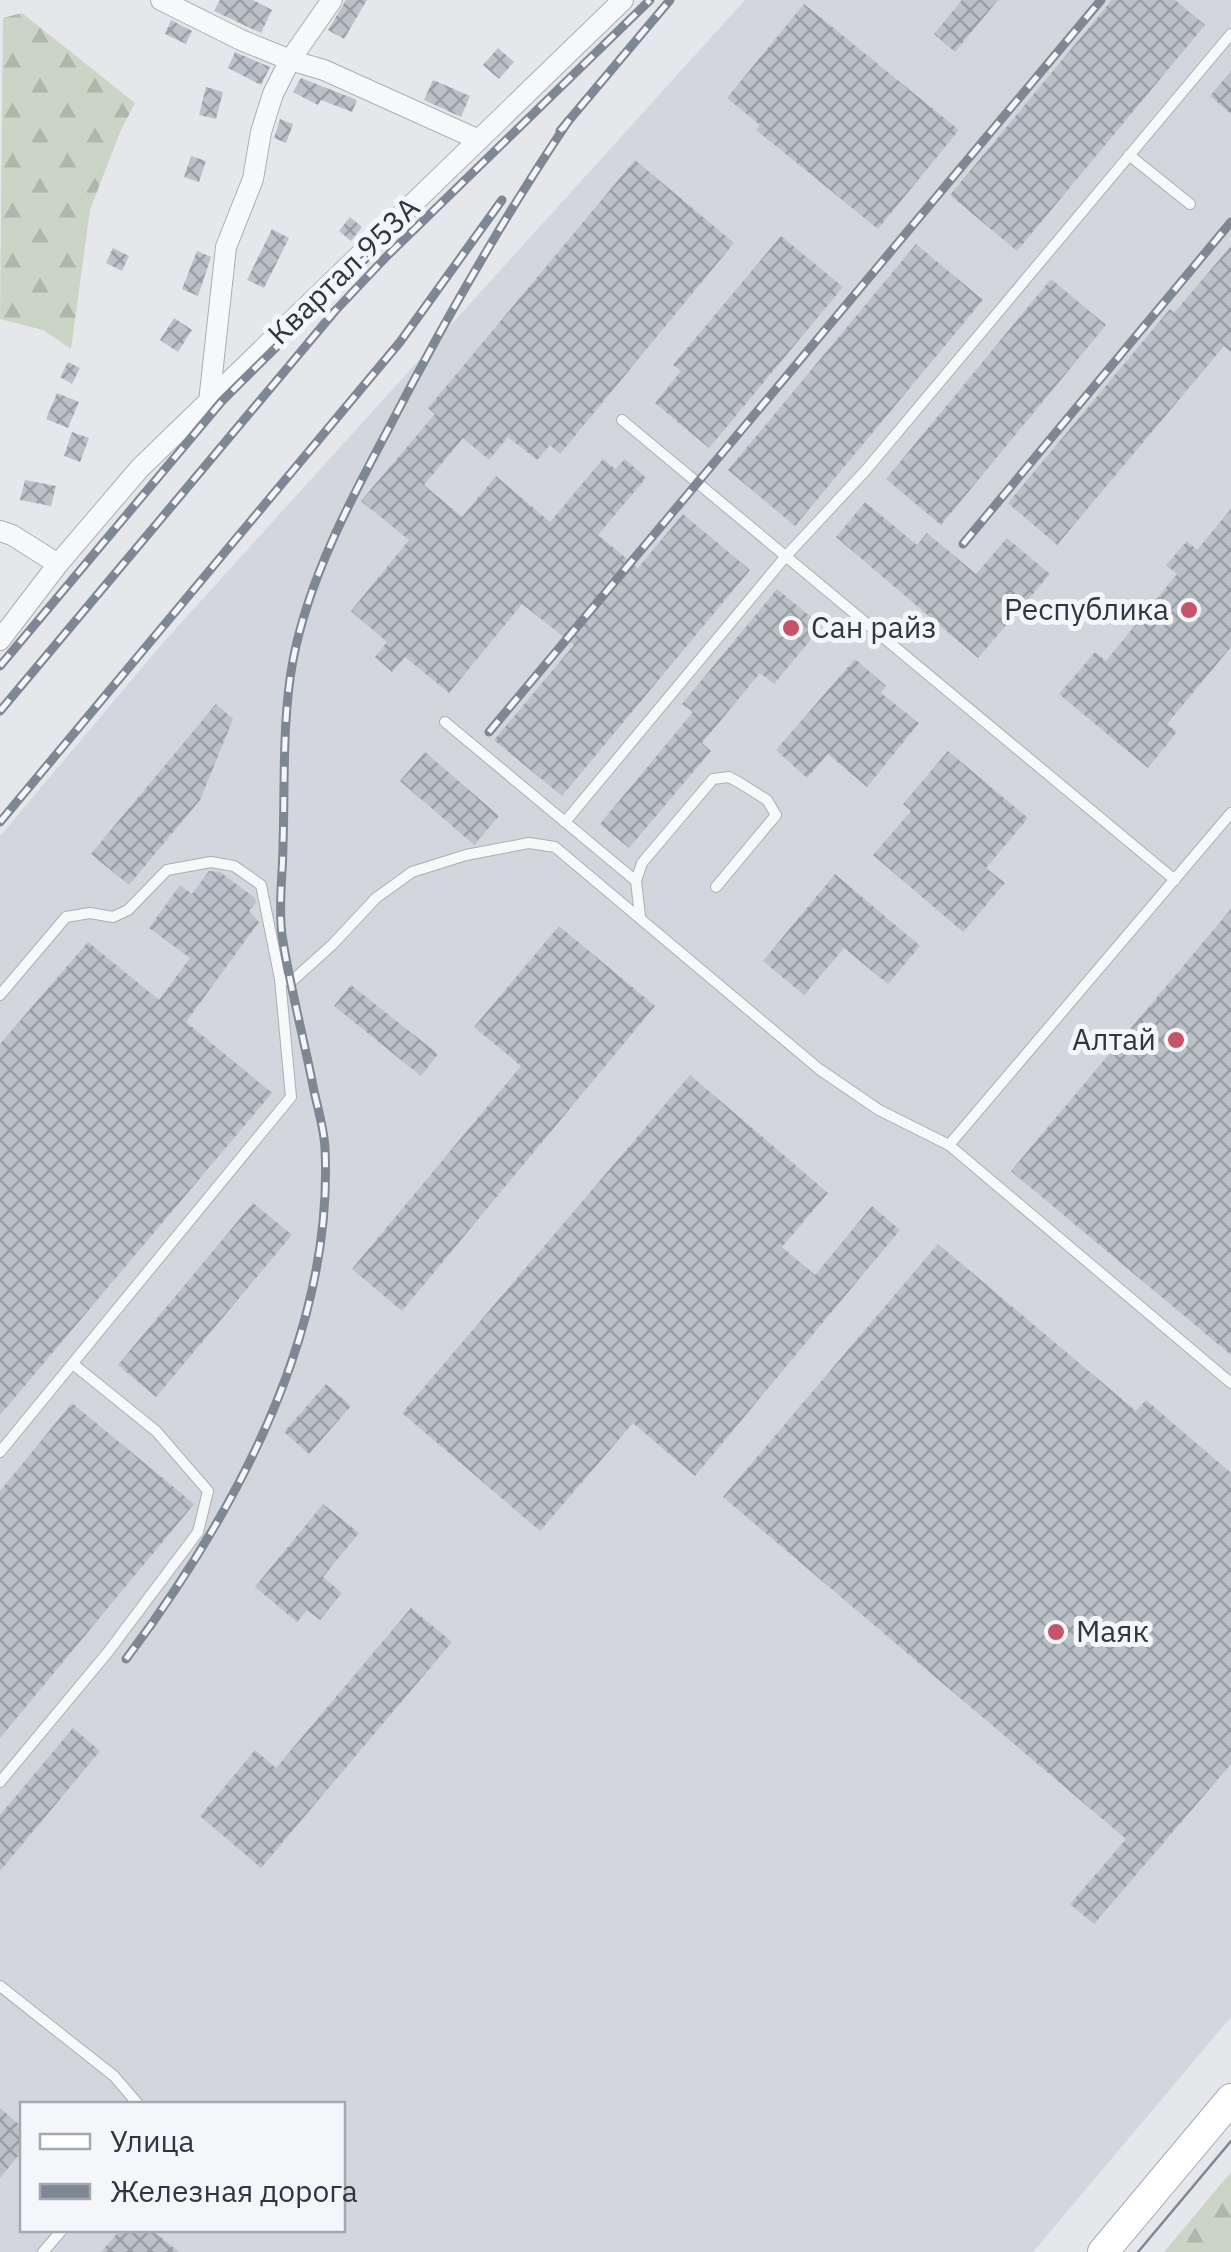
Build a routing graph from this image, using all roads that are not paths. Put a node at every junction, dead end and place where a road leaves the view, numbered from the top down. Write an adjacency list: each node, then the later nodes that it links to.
1 (161, 0): 5 (street)
2 (332, 0): 5 (street, Квартал 953А)
3 (623, 0): 6 (street, Квартал 953А)
4 (1231, 34): 7 (lane)
5 (290, 60): 6 (street); 9 (street, Квартал 953А)
6 (478, 140): 9 (street, Квартал 953А)
7 (1129, 155): 8 (lane); 12 (lane)
8 (1190, 204)
9 (209, 402): 13 (street, Квартал 953А)
10 (622, 420): 12 (lane)
11 (0, 531): 13 (street)
12 (786, 556): 17 (lane); 18 (lane)
13 (58, 564): 14 (street, Квартал 953А)
14 (0, 640)
15 (445, 722): 17 (lane)
16 (1231, 813): 18 (lane)
17 (565, 822): 19 (lane)
18 (1174, 880): 24 (lane)
19 (636, 881): 20 (lane); 21 (lane)
20 (716, 887)
21 (640, 916): 22 (lane); 24 (lane)
22 (280, 979): 23 (lane); 25 (lane)
23 (0, 995)
24 (950, 1144): 26 (lane)
25 (73, 1364): 27 (lane); 28 (lane)
26 (1231, 1383)
27 (0, 1452)
28 (0, 1782)
29 (0, 1986): 31 (lane)
30 (1231, 2098): 34 (main road)
31 (136, 2102)
32 (60, 2232): 33 (lane)
33 (42, 2252)
34 (1102, 2252)

